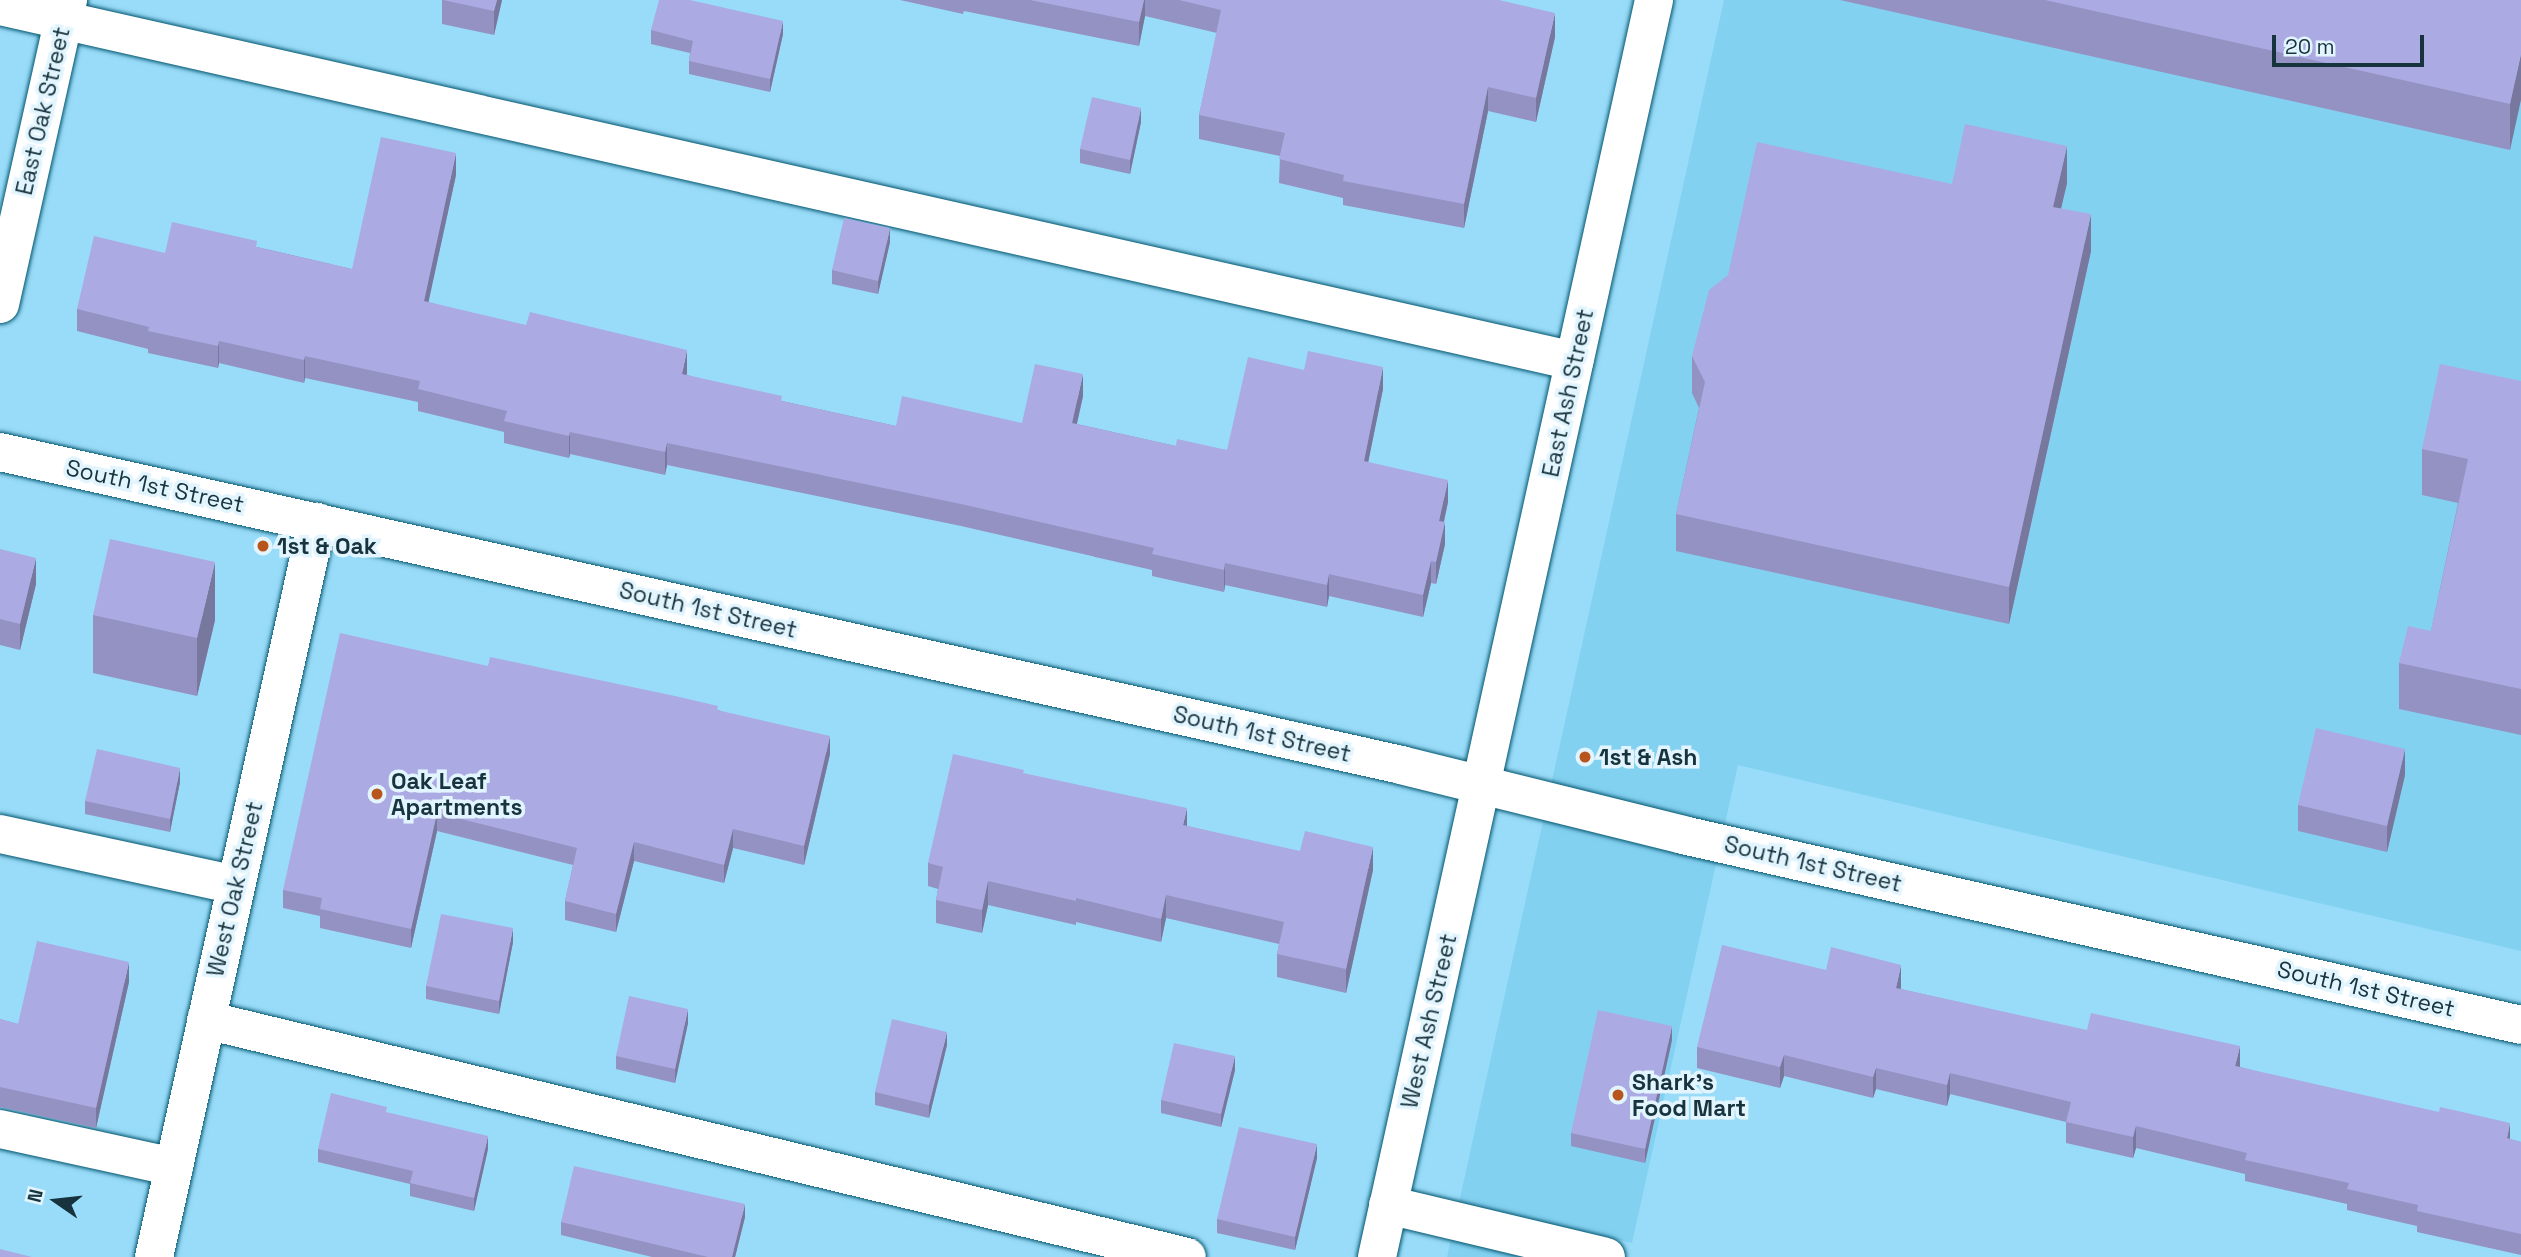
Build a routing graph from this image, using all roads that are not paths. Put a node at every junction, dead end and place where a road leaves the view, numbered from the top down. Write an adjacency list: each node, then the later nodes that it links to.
1 (1654, 0): 5 (street, East Ash Street)
2 (0, 6): 3 (street)
3 (66, 10): 4 (street, East Oak Street); 5 (street)
4 (0, 304)
5 (1574, 361): 8 (street, East Ash Street)
6 (0, 452): 7 (street, South 1st Street)
7 (317, 522): 8 (street, South 1st Street); 10 (street, West Oak Street)
8 (1482, 786): 12 (street, South 1st Street); 15 (street, West Ash Street)
9 (0, 834): 10 (street)
10 (236, 885): 11 (street, West Oak Street)
11 (206, 1020): 14 (street, West Oak Street); 17 (street)
12 (2521, 1025)
13 (0, 1129): 14 (street)
14 (174, 1167): 16 (street, West Oak Street)
15 (1388, 1205): 18 (street, West Ash Street); 19 (street)
16 (154, 1257)
17 (1187, 1257)
18 (1377, 1257)
19 (1606, 1257)

